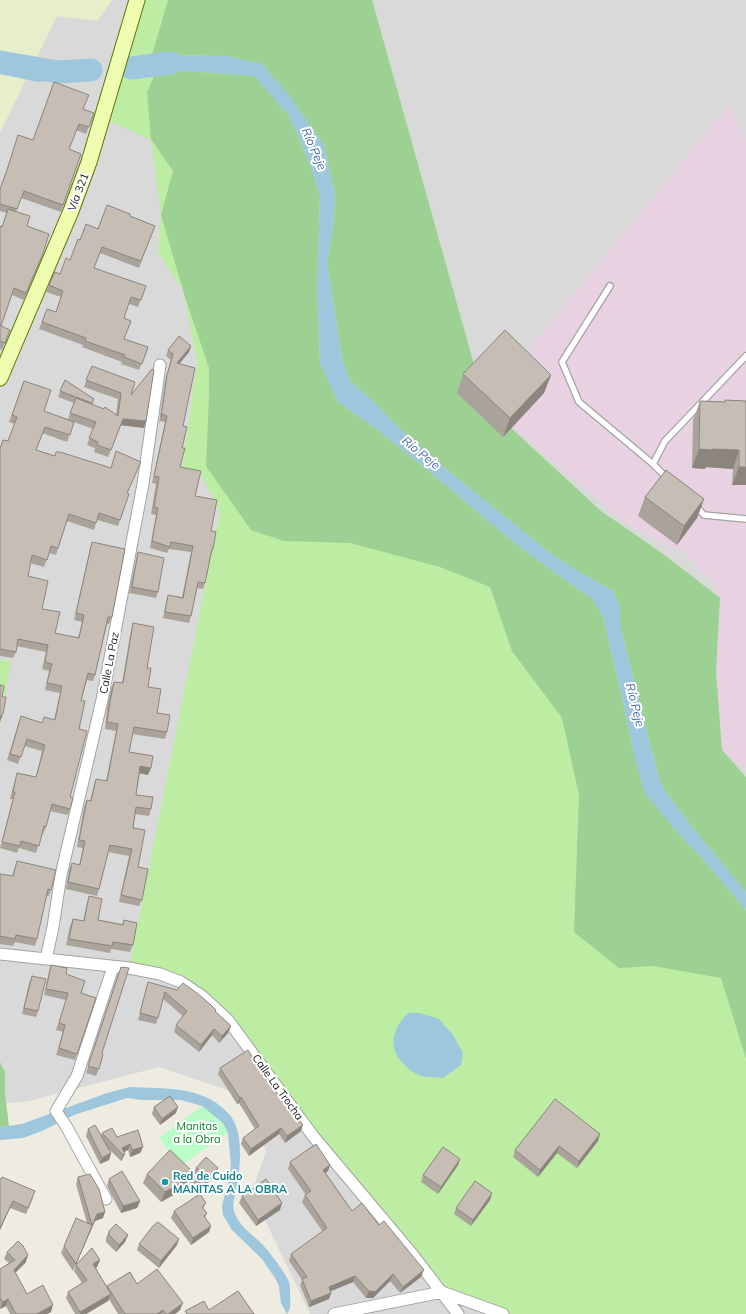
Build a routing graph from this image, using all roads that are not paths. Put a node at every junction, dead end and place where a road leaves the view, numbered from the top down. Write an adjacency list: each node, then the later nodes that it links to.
1 (137, 0): 5 (street, Vía 321)
2 (610, 286): 6 (lane)
3 (746, 356): 6 (lane)
4 (160, 365): 11 (street, Calle La Paz)
5 (0, 378)
6 (653, 464): 7 (lane)
7 (670, 481)
8 (693, 503): 9 (lane)
9 (746, 520)
10 (0, 954): 11 (street, Calle La Trocha)
11 (46, 959): 12 (street, Calle La Trocha)
12 (113, 967): 13 (street); 14 (street, Calle La Trocha)
13 (106, 1199)
14 (442, 1292): 15 (street); 16 (street, Calle La Trocha); 17 (street)
15 (334, 1314)
16 (458, 1314)
17 (503, 1314)

